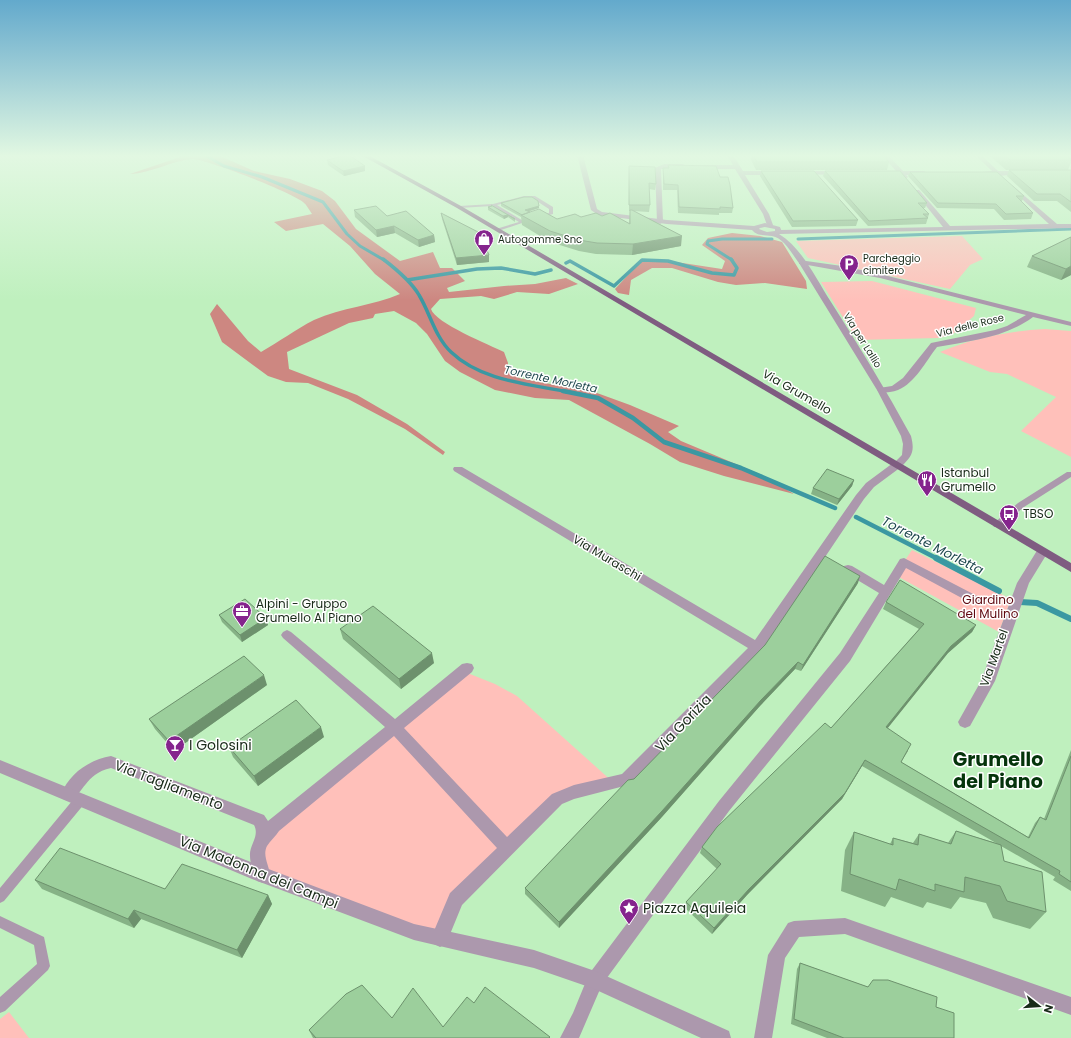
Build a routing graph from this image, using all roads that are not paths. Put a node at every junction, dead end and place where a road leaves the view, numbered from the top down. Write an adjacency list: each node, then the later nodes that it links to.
1 (452, 203): 10 (main road, Via Grumello)
2 (499, 203): 9 (lane)
3 (544, 203): 11 (lane)
4 (592, 203): 14 (street)
5 (659, 203): 14 (street)
6 (760, 203): 16 (street)
7 (928, 203): 20 (street)
8 (1030, 203): 17 (street)
9 (493, 205): 10 (lane); 13 (lane)
10 (459, 207): 21 (main road, Via Grumello)
11 (537, 218)
12 (530, 220): 13 (lane)
13 (523, 222): 21 (lane)
14 (660, 222): 19 (street)
15 (859, 223): 22 (street)
16 (770, 225): 19 (street); 23 (street, Via per Lallio)
17 (1055, 226): 18 (street); 20 (street)
18 (1071, 226)
19 (755, 228): 23 (street)
20 (949, 229): 22 (street)
21 (498, 230): 28 (main road, Via Grumello)
22 (866, 231): 23 (street)
23 (776, 233): 24 (street, Via per Lallio)
24 (802, 262): 25 (street, Via delle Rose); 27 (street, Via per Lallio)
25 (1031, 315): 26 (street, Via delle Rose); 27 (street, Via delle Rose)
26 (1071, 324)
27 (882, 390): 28 (street, Via per Lallio)
28 (897, 465): 31 (main road, Via Grumello); 33 (street, Via Gorizia)
29 (458, 469): 38 (street, Via Muraschi)
30 (1070, 474): 31 (lane)
31 (997, 525): 32 (main road, Via Grumello)
32 (1042, 552): 34 (main road, Via Grumello); 40 (street, Via Martel)
33 (820, 554): 35 (street); 38 (street, Via Gorizia)
34 (1071, 568)
35 (885, 591): 36 (street); 50 (street)
36 (975, 600)
37 (287, 635): 41 (street)
38 (757, 647): 45 (street, Via Gorizia)
39 (467, 668): 41 (street, Via Tagliamento)
40 (966, 722)
41 (395, 727): 44 (street, Via Tagliamento); 45 (street)
42 (0, 766): 43 (street, Via Madonna dei Campi)
43 (74, 797): 44 (street, Via Tagliamento); 46 (street, Via Madonna dei Campi); 47 (lane)
44 (263, 839): 46 (street, Via Tagliamento)
45 (507, 848): 49 (street, Via Gorizia)
46 (263, 875): 49 (street, Via Madonna dei Campi)
47 (0, 897)
48 (0, 922): 51 (lane)
49 (440, 938): 50 (street)
50 (595, 980): 53 (street); 54 (street)
51 (0, 1006)
52 (1071, 1006): 55 (street)
53 (568, 1038)
54 (722, 1038)
55 (763, 1038)

